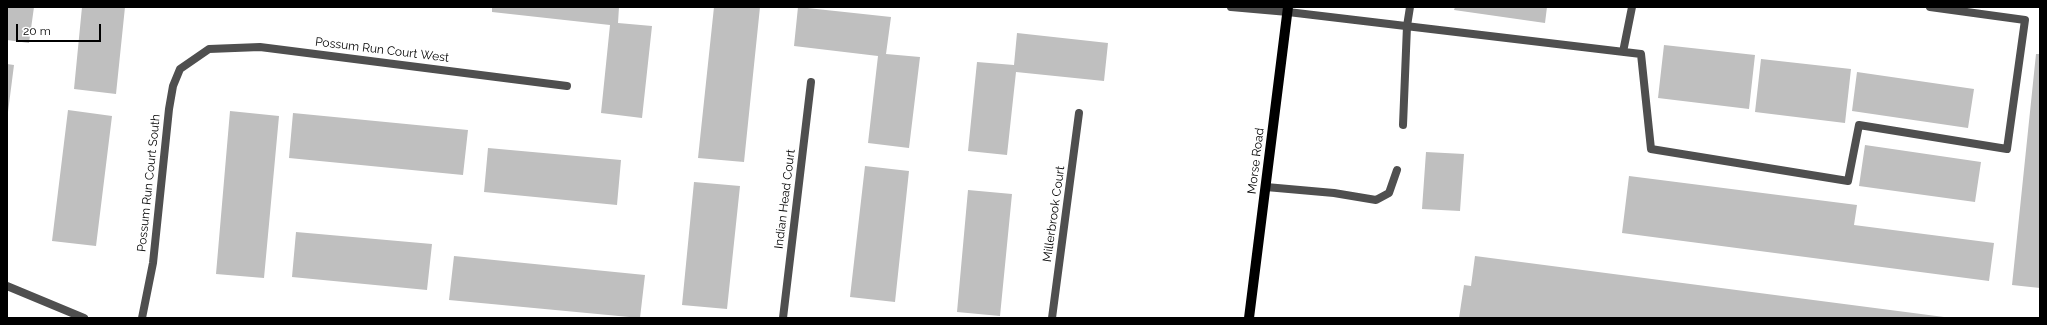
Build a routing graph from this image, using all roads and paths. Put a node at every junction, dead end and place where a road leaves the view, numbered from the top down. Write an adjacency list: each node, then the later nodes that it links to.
1 (1231, 7): 5 (street)
2 (1410, 7): 6 (street)
3 (1632, 7): 7 (street)
4 (1930, 7): 7 (street)
5 (1288, 9): 6 (street); 14 (main road, Morse Road)
6 (1407, 26): 7 (street); 12 (street)
7 (1624, 52)
8 (195, 58): 10 (street, Possum Run Court West); 17 (street, Possum Run Court South)
9 (811, 82): 18 (street, Indian Head Court)
10 (567, 86)
11 (1079, 113): 19 (street, Millerbrook Court)
12 (1403, 124)
13 (1397, 170): 14 (street)
14 (1266, 187): 20 (main road, Morse Road)
15 (7, 286): 16 (street)
16 (84, 318)
17 (142, 318)
18 (783, 318)
19 (1052, 318)
20 (1250, 318)

